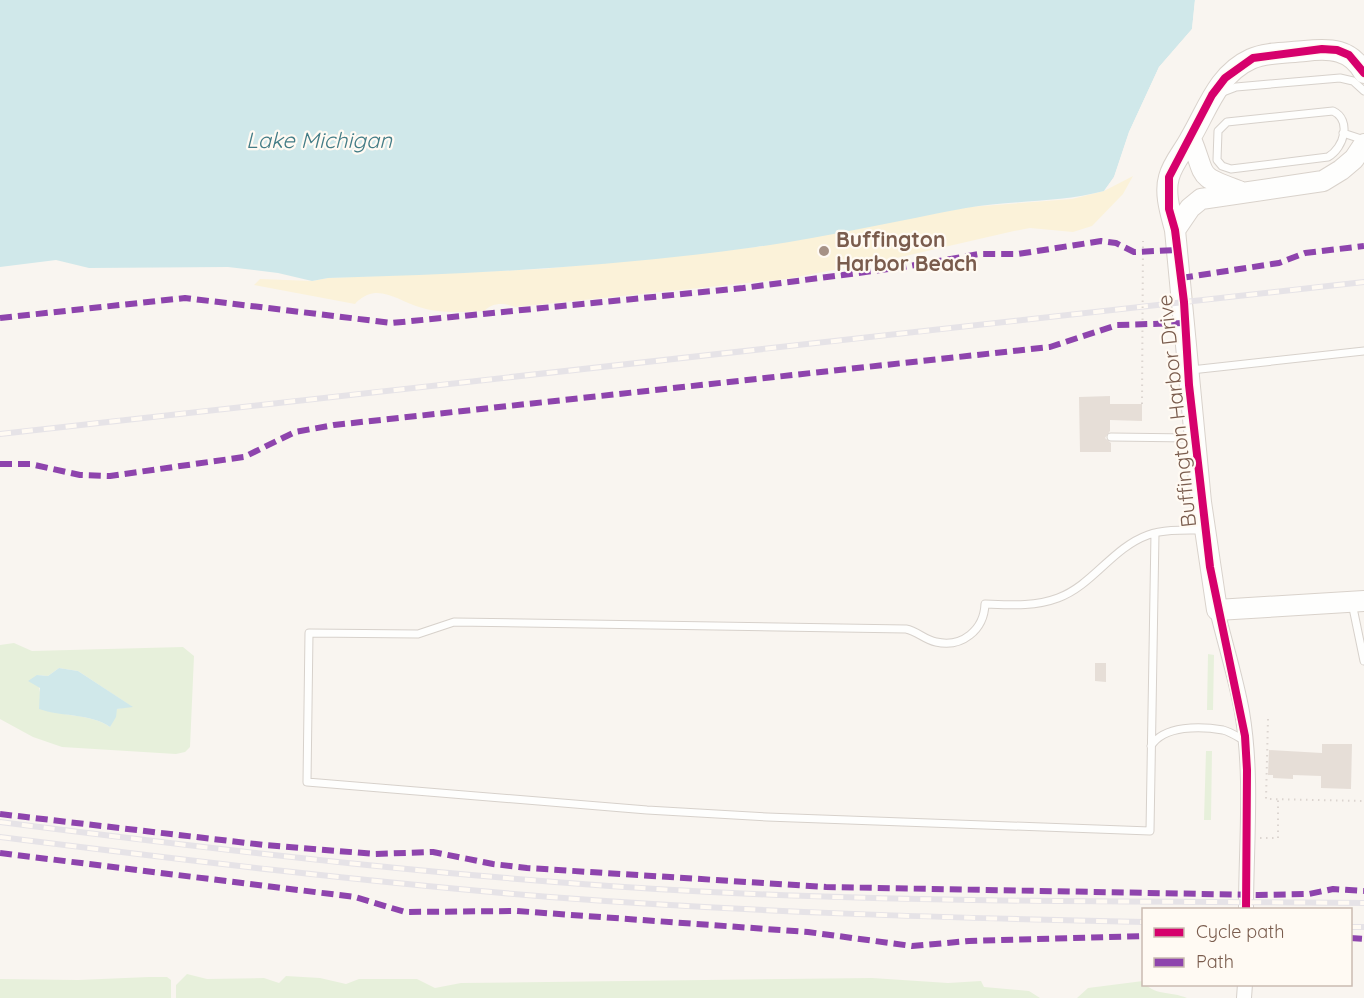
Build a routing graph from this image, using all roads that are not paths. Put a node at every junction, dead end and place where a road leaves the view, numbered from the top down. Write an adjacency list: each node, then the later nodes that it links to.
1 (1364, 73): 3 (street, Buffington Harbor Drive)
2 (1364, 91): 3 (lane)
3 (1203, 114): 4 (lane); 6 (street, Buffington Harbor Drive)
4 (1220, 126): 5 (lane); 5 (lane)
5 (1343, 134): 7 (lane)
6 (1191, 139): 8 (street); 9 (street, Buffington Harbor Drive)
7 (1364, 142): 8 (street)
8 (1240, 191): 9 (street)
9 (1175, 230): 11 (street, Buffington Harbor Drive)
10 (1364, 351): 11 (lane)
11 (1188, 370): 13 (street, Buffington Harbor Drive)
12 (1111, 437): 13 (lane)
13 (1195, 438): 14 (street, Buffington Harbor Drive)
14 (1205, 529): 15 (lane); 17 (street, Buffington Harbor Drive)
15 (1155, 533): 20 (lane); 20 (lane)
16 (1358, 602): 17 (street); 18 (lane)
17 (1217, 610): 19 (street, Buffington Harbor Drive)
18 (1364, 661)
19 (1245, 742): 20 (lane); 21 (street, Buffington Harbor Drive)
20 (1151, 746)
21 (1246, 908)

